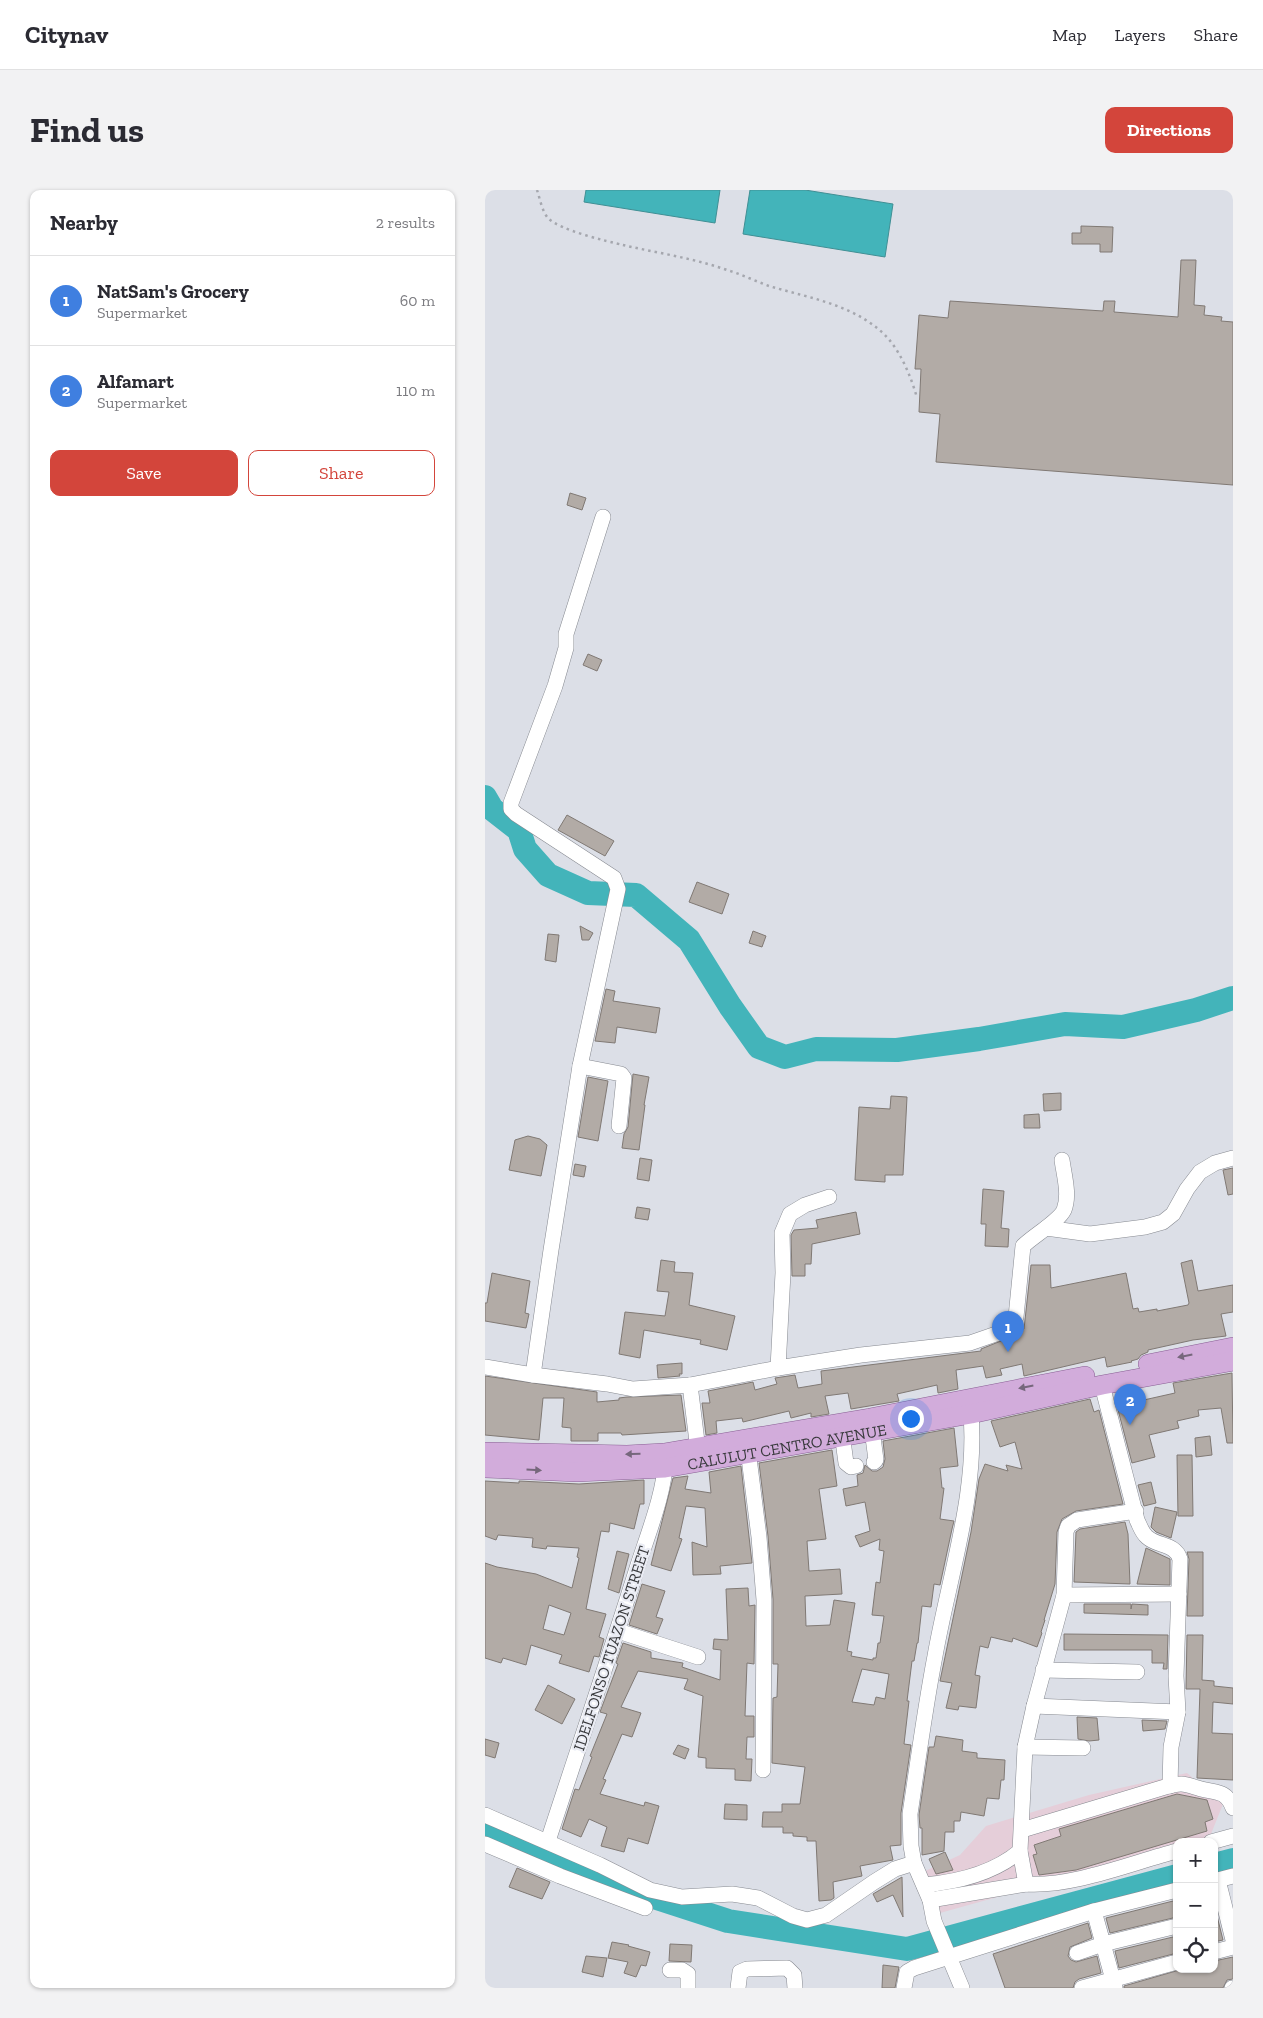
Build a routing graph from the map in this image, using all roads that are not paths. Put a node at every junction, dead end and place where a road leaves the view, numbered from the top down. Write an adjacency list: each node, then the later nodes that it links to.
1 (603, 517): 2 (street)
2 (581, 1066): 3 (street); 12 (street)
3 (619, 1126)
4 (1233, 1158): 7 (street)
5 (1062, 1160): 7 (street)
6 (829, 1198): 11 (street)
7 (1046, 1228): 11 (street)
8 (1233, 1347): 15 (main road, CALULUT CENTRO AVENUE, one-way to 15)
9 (1233, 1361): 14 (main road, CALULUT CENTRO AVENUE)
10 (485, 1367): 12 (street)
11 (778, 1368): 13 (street)
12 (533, 1375): 13 (street)
13 (691, 1385): 20 (street)
14 (1102, 1385): 15 (main road, CALULUT CENTRO AVENUE); 25 (street)
15 (970, 1406): 16 (main road, CALULUT CENTRO AVENUE); 47 (street)
16 (871, 1425): 17 (main road, CALULUT CENTRO AVENUE); 22 (street)
17 (841, 1430): 18 (main road, CALULUT CENTRO AVENUE); 23 (street)
18 (748, 1447): 20 (main road, CALULUT CENTRO AVENUE); 36 (street)
19 (485, 1452): 21 (main road, CALULUT CENTRO AVENUE, one-way to 19)
20 (699, 1455): 21 (main road, CALULUT CENTRO AVENUE)
21 (665, 1461): 24 (main road, CALULUT CENTRO AVENUE, one-way to 21); 28 (street, IDELFONSO TUAZON STREET)
22 (874, 1462)
23 (856, 1466)
24 (485, 1468)
25 (1136, 1511): 26 (street); 27 (street)
26 (1179, 1594): 27 (street); 33 (street)
27 (1064, 1595): 30 (street)
28 (618, 1631): 29 (street); 43 (street, IDELFONSO TUAZON STREET)
29 (698, 1657)
30 (1043, 1670): 31 (street); 32 (street)
31 (1137, 1672)
32 (1034, 1706): 33 (street); 34 (street)
33 (1178, 1712): 37 (street)
34 (1025, 1747): 35 (street); 40 (street)
35 (1083, 1748)
36 (763, 1770)
37 (1170, 1786): 38 (street); 40 (street)
38 (1232, 1803)
39 (485, 1815): 43 (street)
40 (1022, 1830): 45 (street)
41 (1233, 1836): 42 (street)
42 (1218, 1840)
43 (548, 1841): 47 (street)
44 (485, 1844): 54 (street)
45 (1020, 1850): 49 (street); 51 (street)
46 (1173, 1852): 49 (street)
47 (915, 1863): 50 (street)
48 (1222, 1879): 56 (street)
49 (1026, 1884): 51 (street)
50 (924, 1885): 51 (street); 53 (street)
51 (947, 1890): 53 (street)
52 (1173, 1891): 55 (street)
53 (930, 1900): 61 (street)
54 (645, 1908)
55 (1094, 1911): 59 (street); 61 (street)
56 (1225, 1914): 58 (street)
57 (1173, 1927): 59 (street)
58 (1233, 1940)
59 (1103, 1944): 63 (street); 66 (street)
60 (1233, 1947): 62 (street)
61 (947, 1951): 70 (street); 71 (street)
62 (1218, 1951)
63 (1077, 1953)
64 (1173, 1963): 66 (street)
65 (670, 1970): 67 (street)
66 (1114, 1983): 72 (street)
67 (687, 1988)
68 (738, 1988): 69 (street)
69 (795, 1988)
70 (904, 1988)
71 (962, 1988)
72 (1082, 1988)

